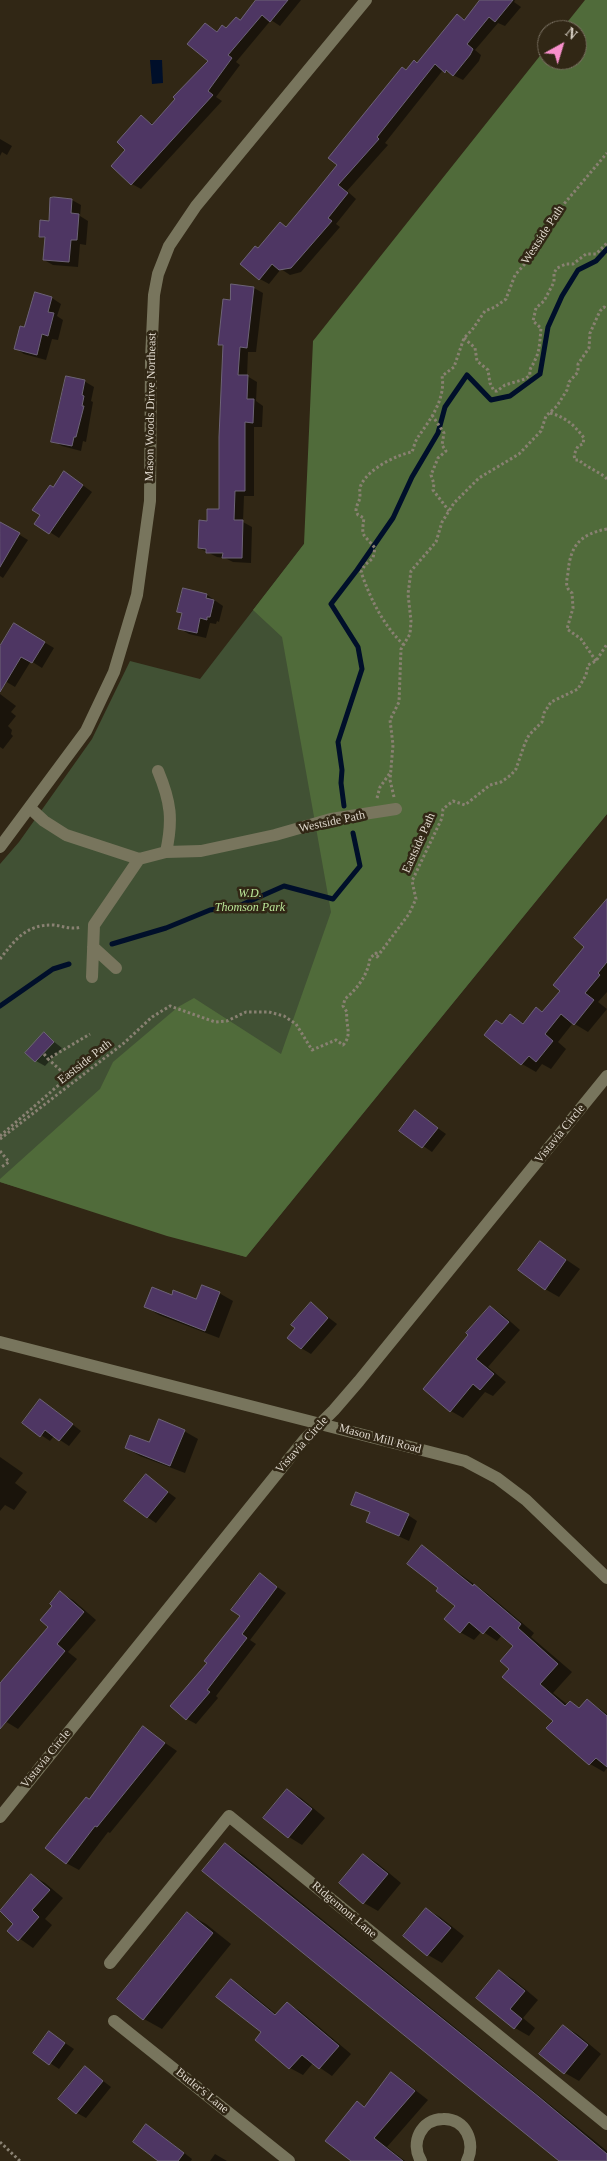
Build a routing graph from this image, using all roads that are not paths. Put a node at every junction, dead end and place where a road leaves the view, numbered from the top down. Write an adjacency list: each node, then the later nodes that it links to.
1 (366, 0): 3 (street, Mason Woods Drive Northeast)
2 (158, 771): 6 (street)
3 (30, 808): 5 (street, Mason Woods Drive Northeast); 7 (street)
4 (396, 809): 6 (street, Westside Path)
5 (0, 847)
6 (166, 852): 7 (street, Westside Path)
7 (139, 859): 8 (street)
8 (93, 947): 9 (street); 10 (street)
9 (116, 968)
10 (92, 977)
11 (607, 1076): 13 (street, Vistavia Circle)
12 (0, 1342): 13 (street, Mason Mill Road)
13 (320, 1424): 14 (street, Mason Mill Road); 15 (street, Vistavia Circle)
14 (607, 1578)
15 (0, 1817)
16 (110, 1964): 18 (street, Ridgemont Lane)
17 (114, 2021): 19 (street, Butler's Lane)
18 (607, 2124)
19 (289, 2161)
20 (421, 2161): 21 (street)
21 (468, 2161)

